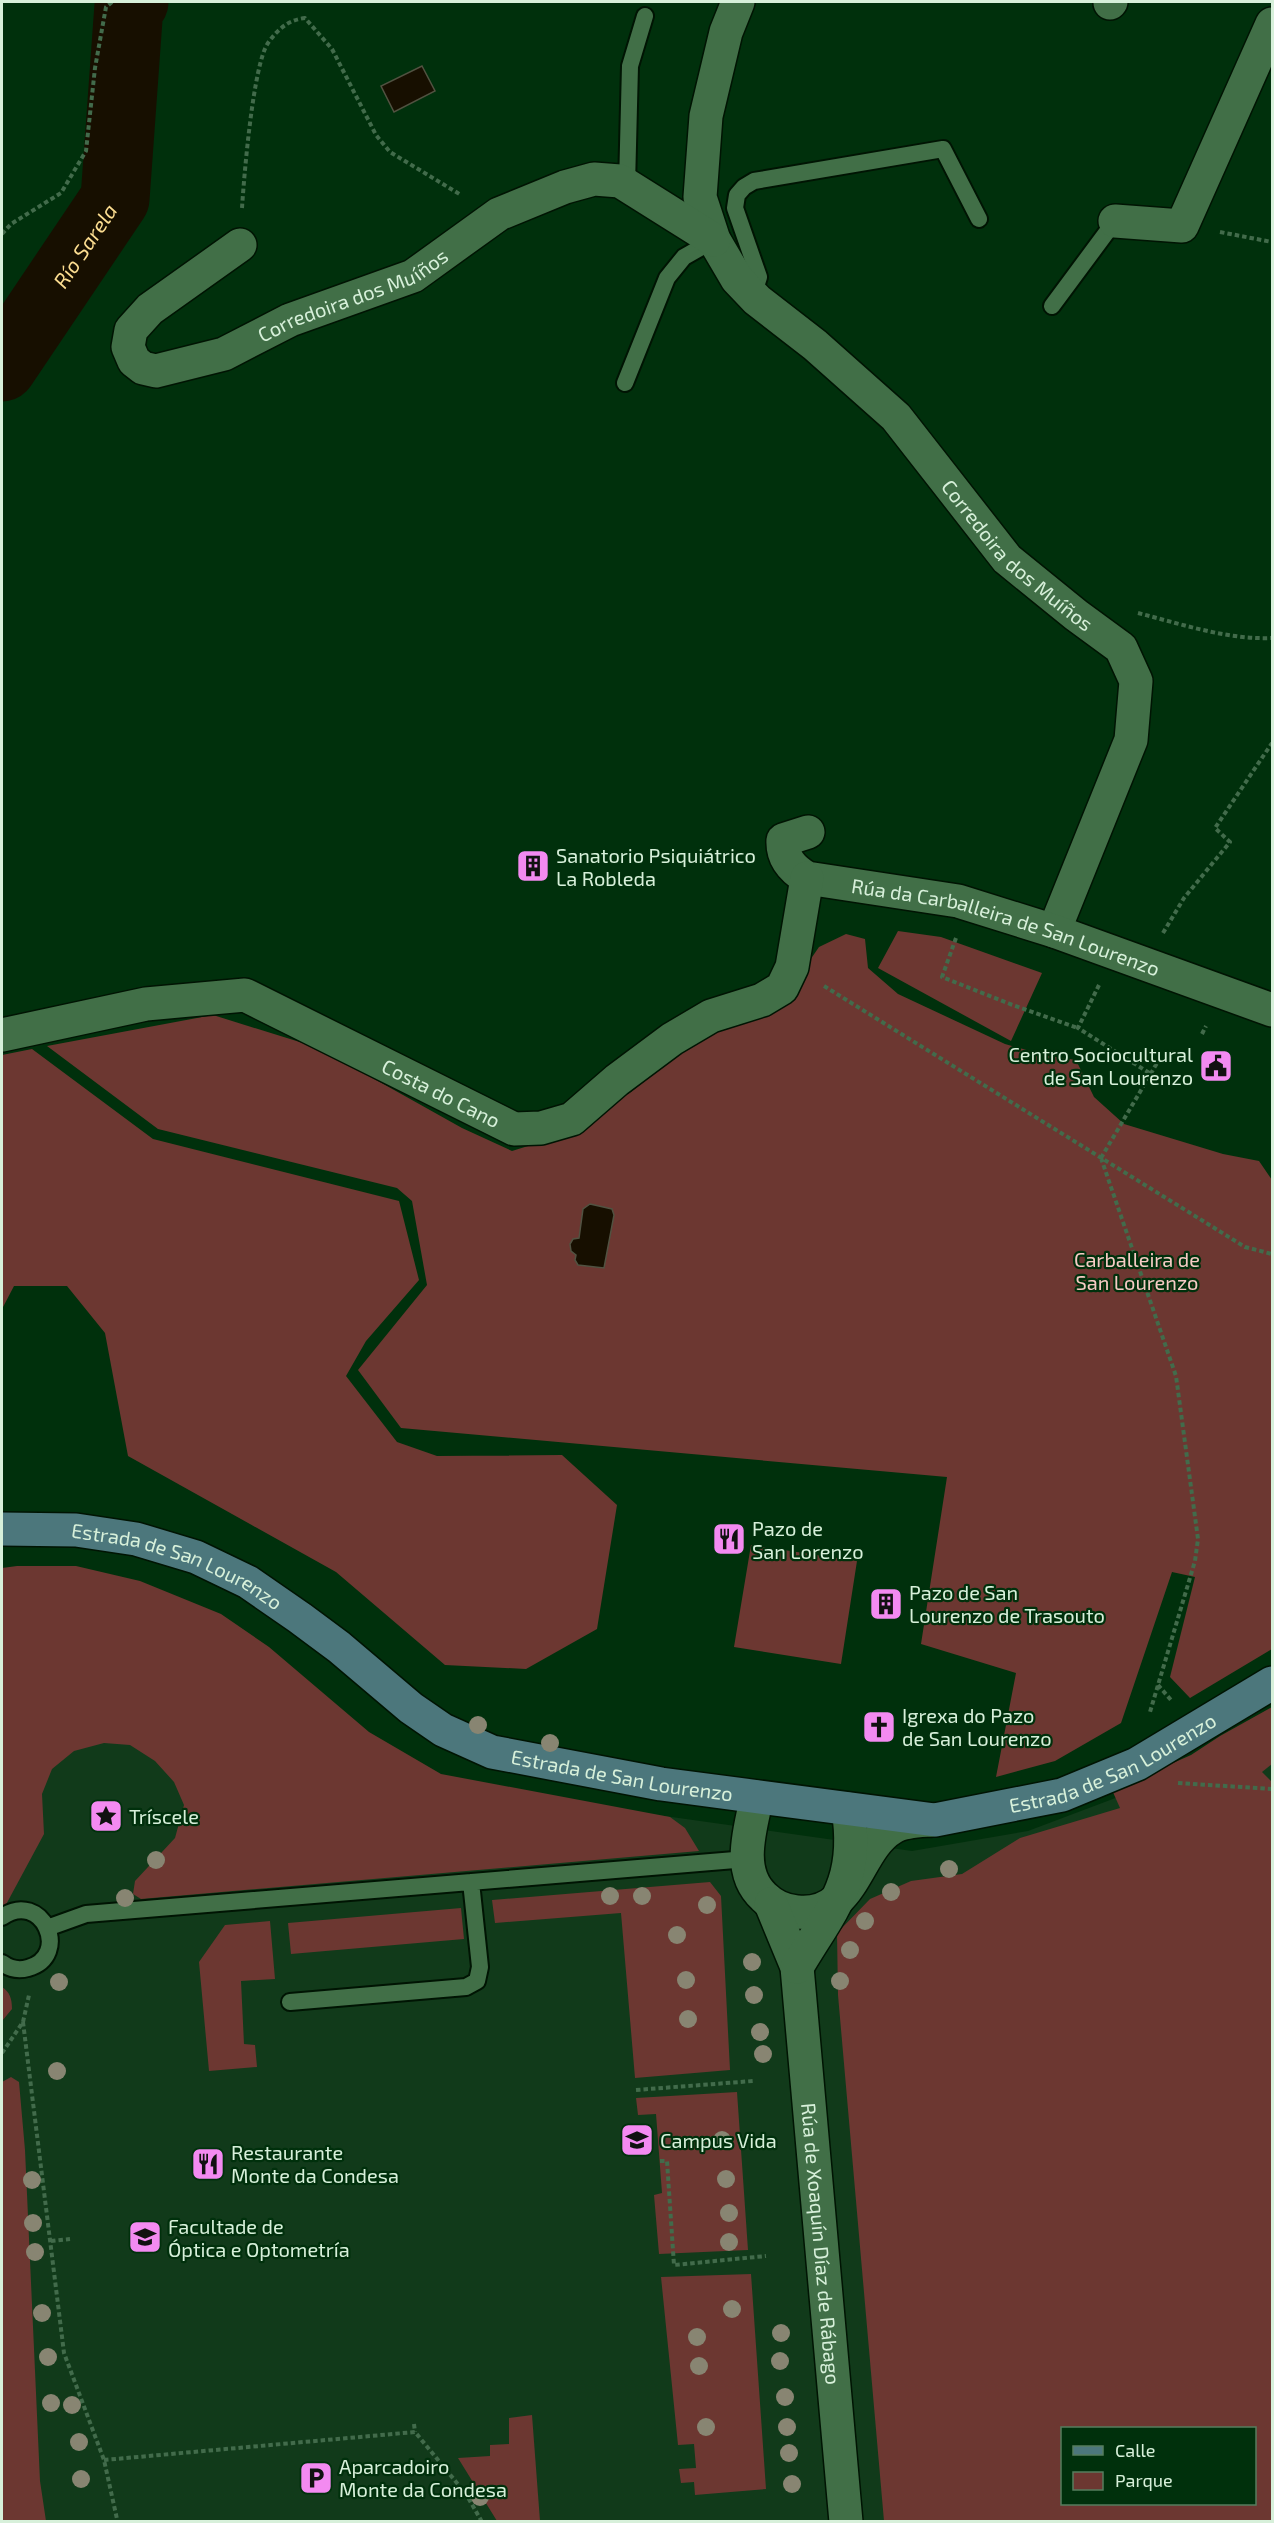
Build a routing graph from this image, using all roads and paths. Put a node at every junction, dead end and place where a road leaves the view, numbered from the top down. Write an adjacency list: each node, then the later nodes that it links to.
1 (112, 2): 10 (path)
2 (738, 2): 11 (street, Corredoira dos Muíños)
3 (645, 16): 5 (lane)
4 (1272, 24): 9 (street)
5 (627, 185): 6 (street, Corredoira dos Muíños); 11 (street, Corredoira dos Muíños)
6 (499, 214): 13 (path); 13 (street, Corredoira dos Muíños)
7 (979, 219): 14 (lane)
8 (1115, 221): 9 (street); 15 (lane)
9 (1182, 226): 12 (path)
10 (2, 234)
11 (714, 240): 14 (street, Corredoira dos Muíños); 16 (lane)
12 (1272, 242)
13 (240, 245)
14 (753, 296): 22 (street, Corredoira dos Muíños)
15 (1052, 306)
16 (625, 383)
17 (1133, 612): 18 (path)
18 (1272, 638)
19 (1272, 743): 25 (path)
20 (808, 832): 21 (street)
21 (807, 878): 22 (street, Rúa da Carballeira de San Lourenzo); 24 (street, Costa do Cano)
22 (1054, 931): 25 (street, Rúa da Carballeira de San Lourenzo)
23 (955, 942): 28 (path)
24 (794, 955): 29 (street, Costa do Cano); 32 (path)
25 (1151, 965): 27 (street, Rúa da Carballeira de San Lourenzo)
26 (1103, 977): 28 (path)
27 (1272, 1010)
28 (1078, 1028): 31 (path)
29 (2, 1035)
30 (1160, 1058): 31 (path)
31 (1151, 1074): 32 (path)
32 (1101, 1158): 33 (path); 36 (path)
33 (1272, 1254)
34 (2, 1529): 41 (street, Estrada de San Lourenzo)
35 (1272, 1683): 43 (street, Estrada de San Lourenzo)
36 (1158, 1685): 37 (path); 38 (path)
37 (1172, 1702)
38 (1148, 1718)
39 (1172, 1780): 40 (path)
40 (1272, 1789)
41 (757, 1797): 42 (street, Estrada de San Lourenzo); 44 (street, Rúa de Xoaquín Díaz de Rábago)
42 (848, 1809): 43 (street, Estrada de San Lourenzo); 46 (street)
43 (935, 1820): 46 (street)
44 (747, 1859): 45 (lane); 47 (street, Rúa de Xoaquín Díaz de Rábago)
45 (471, 1882): 49 (lane); 53 (lane)
46 (839, 1898): 47 (street); 52 (street)
47 (771, 1904): 52 (street, Rúa de Xoaquín Díaz de Rábago)
48 (2, 1917): 49 (lane)
49 (47, 1928): 51 (lane)
50 (2, 1963): 51 (lane)
51 (35, 1966): 54 (path)
52 (797, 1967): 67 (street, Rúa de Xoaquín Díaz de Rábago)
53 (290, 2002)
54 (23, 2022): 55 (path); 60 (path)
55 (2, 2053)
56 (753, 2081): 57 (path)
57 (636, 2090)
58 (660, 2161): 61 (path)
59 (70, 2239): 60 (path)
60 (51, 2241): 64 (path)
61 (766, 2256)
62 (414, 2424): 63 (path)
63 (415, 2432): 64 (path); 66 (path)
64 (104, 2460): 65 (path)
65 (117, 2519)
66 (482, 2522)
67 (846, 2522)

